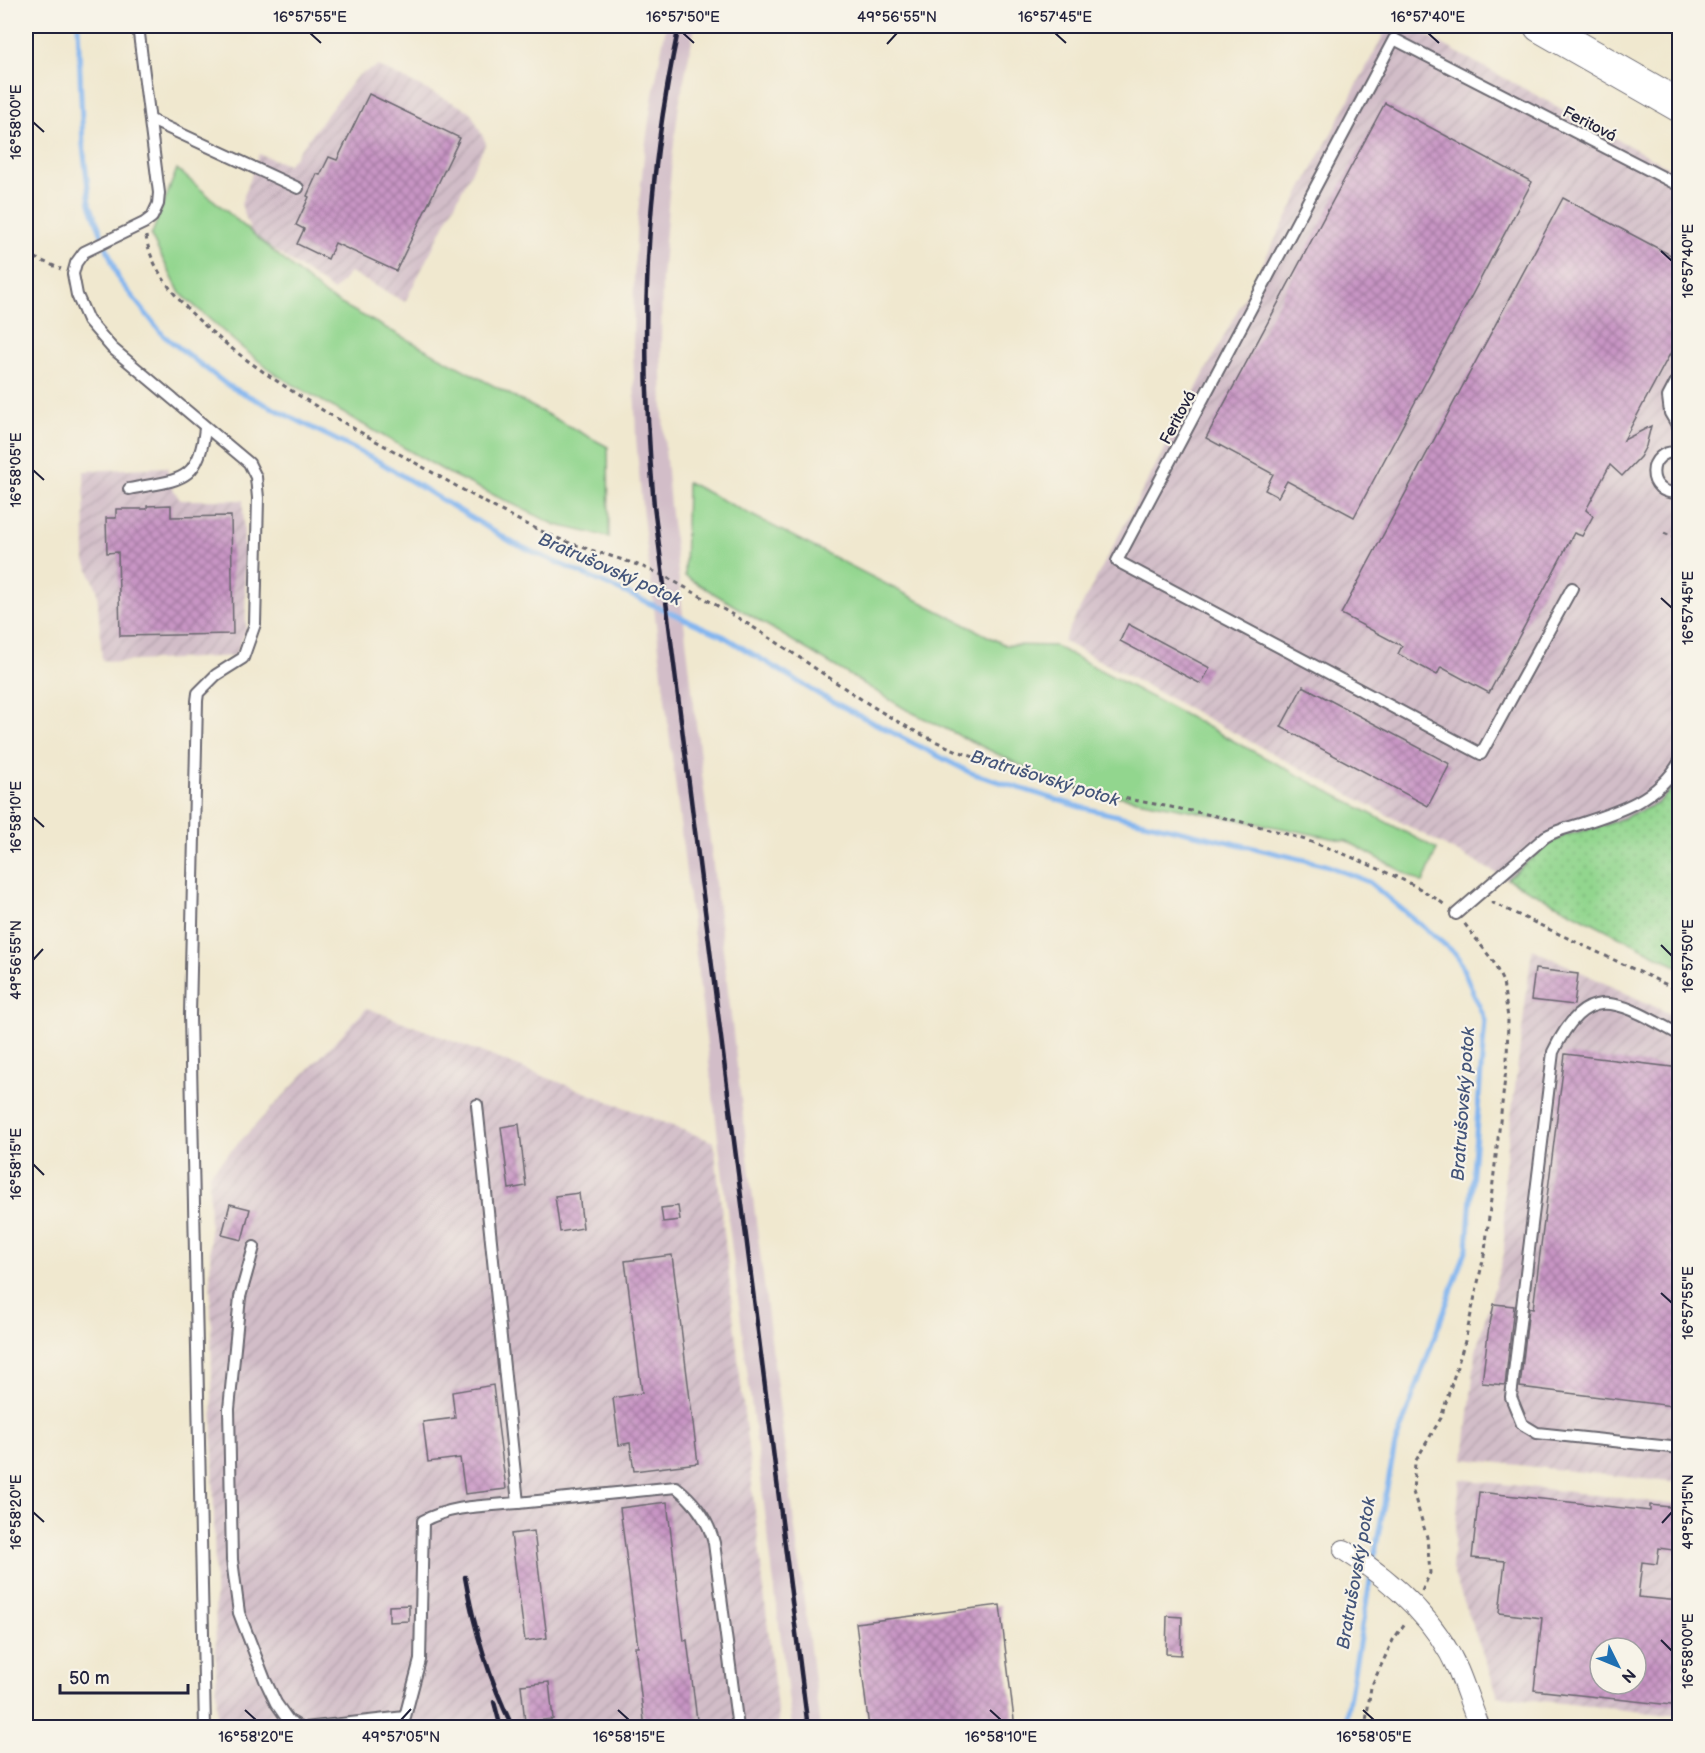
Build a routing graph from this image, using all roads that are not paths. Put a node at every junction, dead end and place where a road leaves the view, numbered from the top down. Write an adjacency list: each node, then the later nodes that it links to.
1 (138, 26): 4 (lane)
2 (1540, 26): 3 (main road)
3 (1680, 106)
4 (152, 120): 6 (lane); 8 (lane)
5 (1680, 186): 13 (lane, Feritová)
6 (298, 188)
7 (1680, 374): 9 (lane)
8 (206, 428): 11 (lane); 23 (lane)
9 (1680, 430)
10 (1680, 453): 12 (lane)
11 (129, 489)
12 (1680, 492)
13 (1572, 588)
14 (1680, 761): 15 (lane)
15 (1456, 914)
16 (1680, 1035): 19 (lane)
17 (477, 1105): 20 (lane)
18 (254, 1247): 24 (lane)
19 (1680, 1448)
20 (518, 1503): 22 (lane); 25 (lane)
21 (1352, 1555): 26 (street)
22 (403, 1722): 24 (lane)
23 (205, 1728)
24 (303, 1728)
25 (738, 1728)
26 (1480, 1728)

